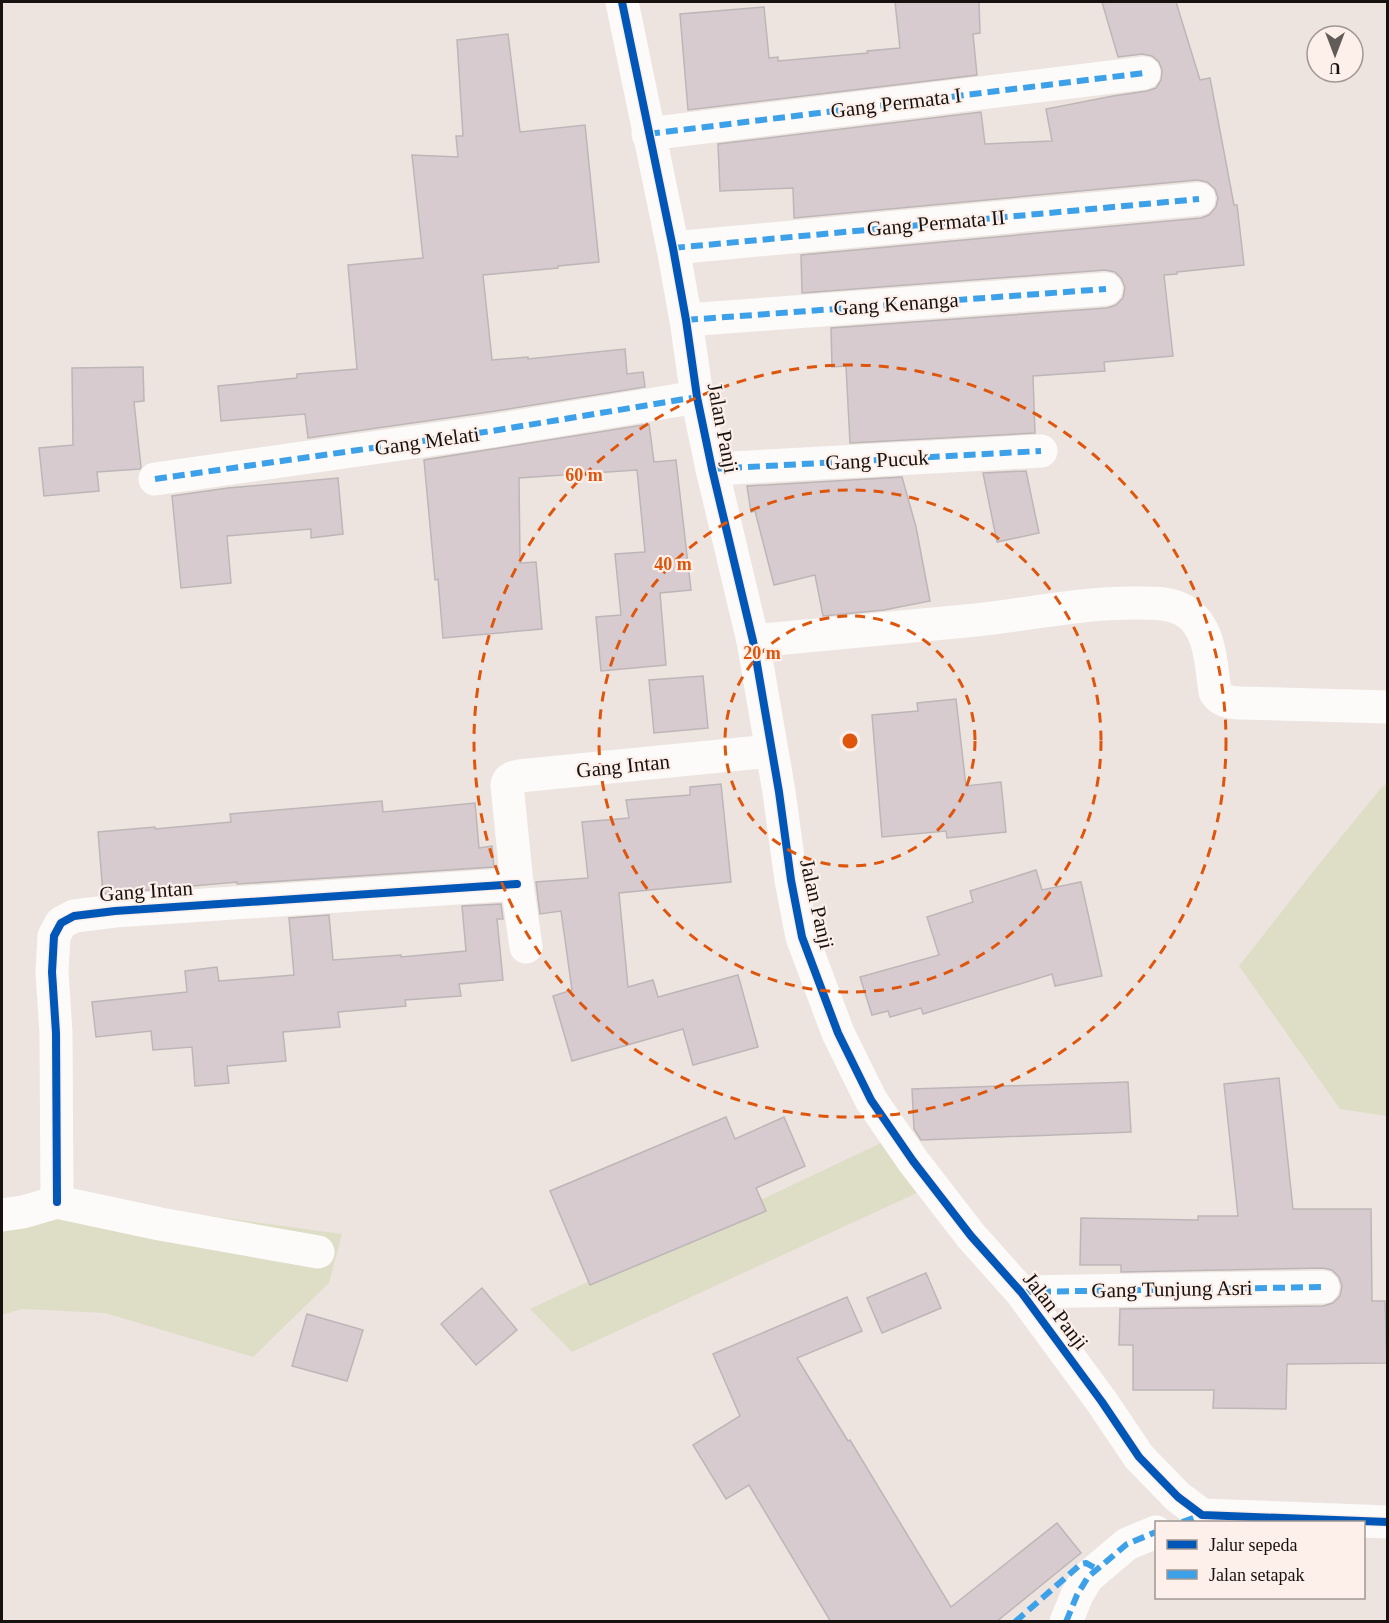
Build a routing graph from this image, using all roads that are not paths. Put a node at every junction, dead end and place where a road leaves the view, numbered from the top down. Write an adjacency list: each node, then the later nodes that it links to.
1 (622, 2): 3 (street, Jalan Panji)
2 (1144, 73): 3 (street, Gang Permata I)
3 (648, 134): 5 (street, Jalan Panji)
4 (1199, 199): 5 (street, Gang Permata II)
5 (673, 248): 7 (street, Jalan Panji)
6 (1106, 289): 7 (street, Gang Kenanga)
7 (686, 320): 8 (street, Jalan Panji)
8 (698, 397): 10 (street, Jalan Panji); 11 (street, Gang Melati)
9 (1041, 452): 10 (street, Gang Pucuk)
10 (712, 469): 12 (street, Jalan Panji)
11 (155, 479)
12 (753, 641): 13 (street); 14 (street, Jalan Panji)
13 (1388, 707)
14 (771, 751): 15 (street, Gang Intan); 21 (street, Jalan Panji)
15 (517, 884): 16 (street, Gang Intan); 17 (street, Gang Intan)
16 (526, 947)
17 (57, 1202): 18 (street); 19 (street)
18 (2, 1215)
19 (318, 1252)
20 (1323, 1287): 21 (street, Gang Tunjung Asri)
21 (1021, 1292): 22 (street, Jalan Panji)
22 (1192, 1519): 23 (street, Jalan Panji)
23 (1323, 1521)
24 (1365, 1522): 25 (street, Jalan Panji)
25 (1388, 1522)
26 (1155, 1532): 27 (street)
27 (1066, 1622)

